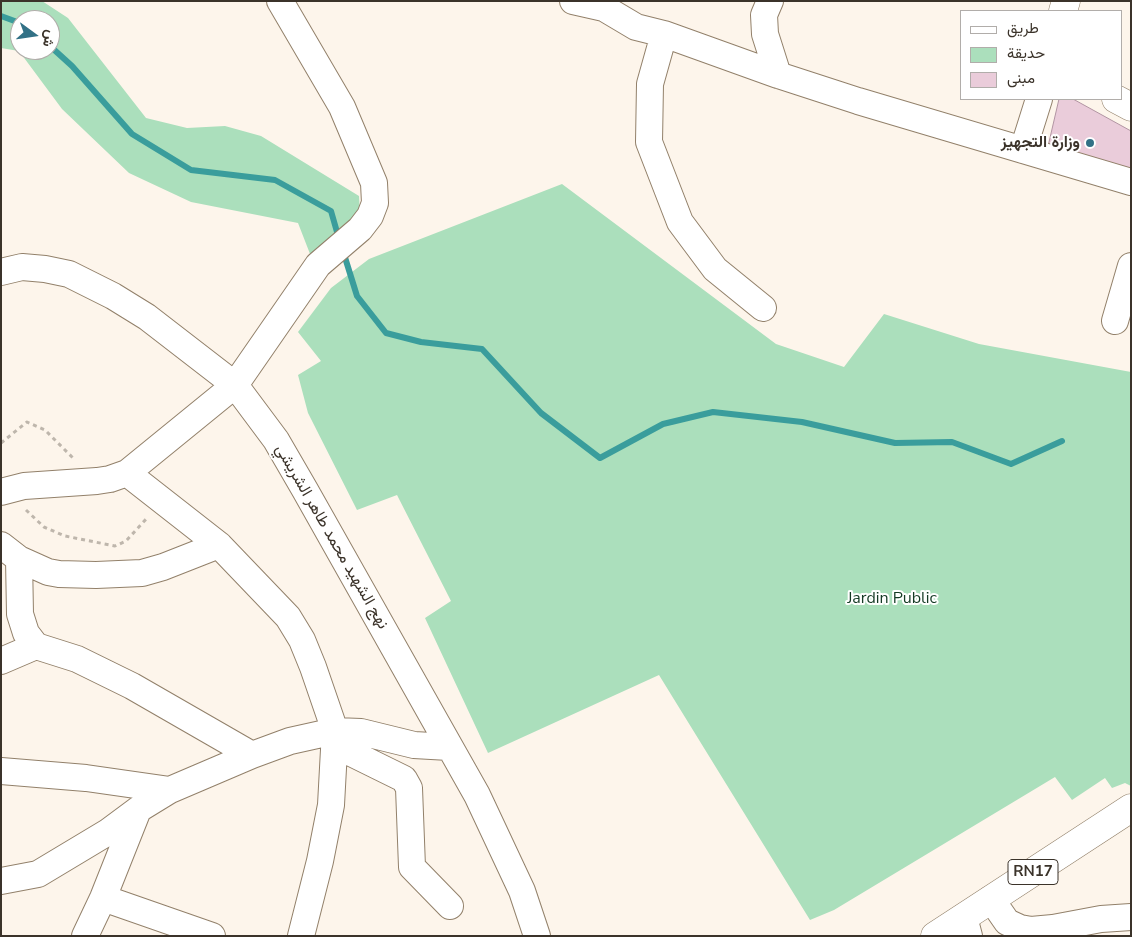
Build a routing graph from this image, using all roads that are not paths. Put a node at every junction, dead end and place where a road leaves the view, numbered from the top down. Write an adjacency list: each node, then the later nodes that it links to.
1 (280, 1): 15 (street)
2 (573, 1): 4 (street)
3 (770, 1): 5 (street)
4 (664, 34): 5 (street); 13 (street)
5 (778, 75): 9 (street)
6 (1039, 100): 9 (street)
7 (1118, 100): 8 (main road)
8 (1131, 107)
9 (1023, 150): 10 (street)
10 (1131, 182)
11 (1131, 266): 14 (street)
12 (1, 272): 15 (street, نهج الشهيد محمد طاهر الشريشي)
13 (763, 308)
14 (1115, 321)
15 (235, 385): 16 (street); 24 (street, نهج الشهيد محمد طاهر الشريشي)
16 (127, 472): 17 (street); 18 (street)
17 (4, 491)
18 (219, 545): 19 (street); 22 (street)
19 (10, 552): 20 (street)
20 (36, 646): 21 (street); 25 (street)
21 (1, 661)
22 (335, 738): 23 (street); 25 (street); 27 (street); 41 (street)
23 (414, 745): 24 (street); 27 (street)
24 (449, 747): 42 (street, نهج الشهيد محمد طاهر الشريشي)
25 (252, 754): 28 (street)
26 (1, 771): 28 (street)
27 (404, 779): 34 (street)
28 (170, 790): 30 (street)
29 (1131, 808): 35 (main road, RN17)
30 (139, 810): 32 (street); 33 (street)
31 (1131, 821): 35 (main road, RN17)
32 (1, 881)
33 (103, 898): 37 (street); 39 (street)
34 (450, 906)
35 (995, 906): 36 (street); 38 (main road, RN17)
36 (1131, 917)
37 (155, 926): 40 (street)
38 (966, 930): 43 (main road, RN17)
39 (85, 936)
40 (212, 936)
41 (301, 936)
42 (537, 936)
43 (935, 936)

